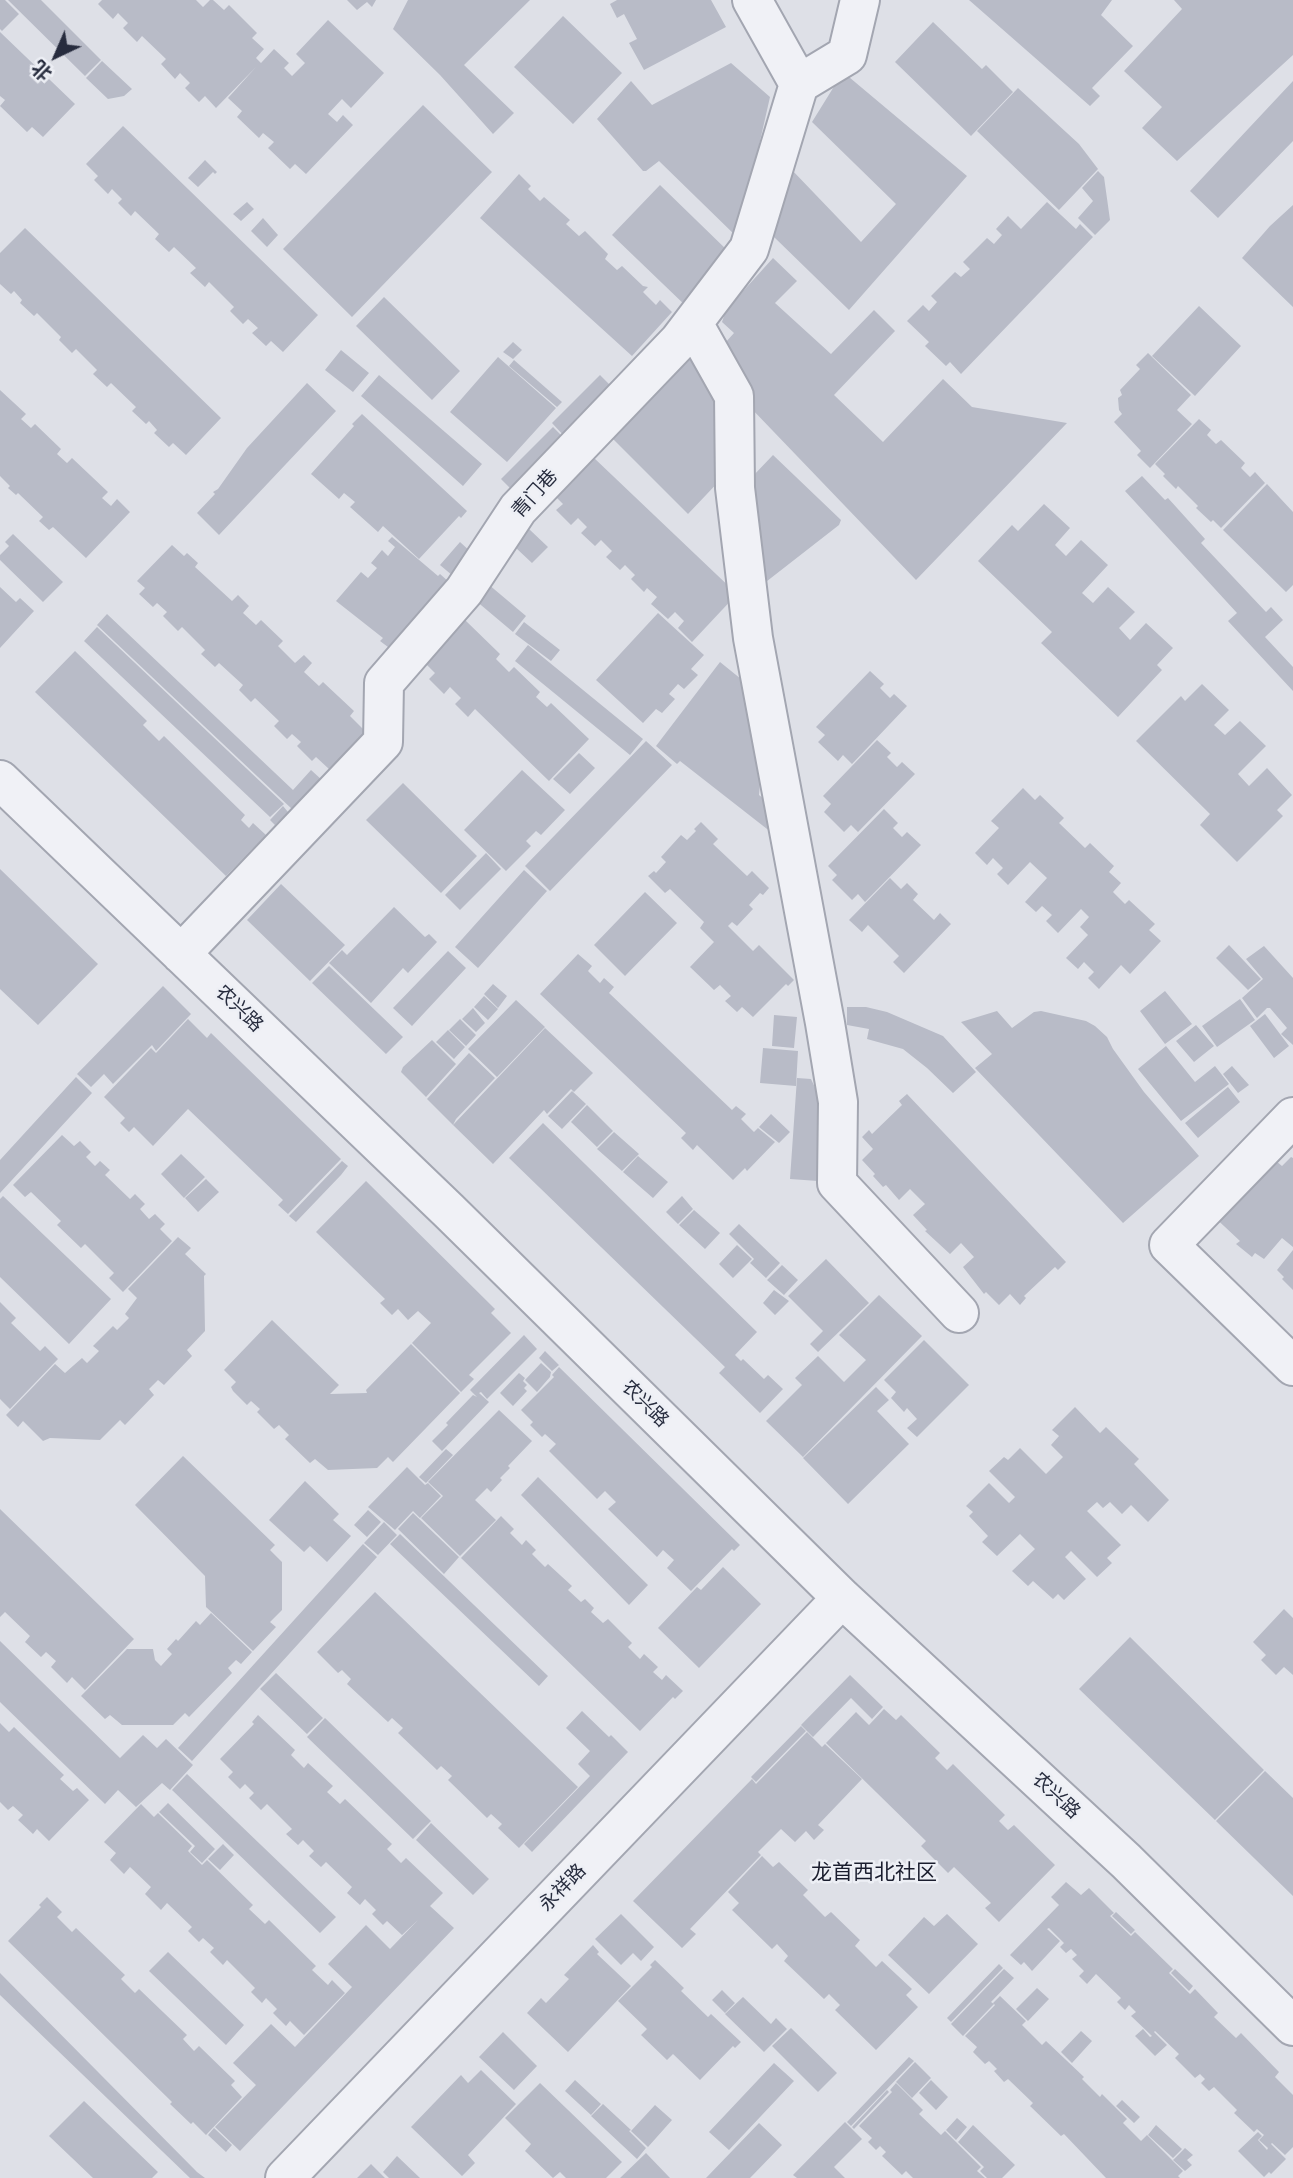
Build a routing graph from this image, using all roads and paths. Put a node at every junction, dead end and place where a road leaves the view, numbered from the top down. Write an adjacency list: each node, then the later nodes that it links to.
1 (752, 0): 3 (street)
2 (860, 0): 3 (street)
3 (799, 84): 4 (street, 青门巷)
4 (693, 323): 6 (street, 青门巷); 8 (street)
5 (0, 780): 6 (street, 农兴路)
6 (181, 954): 10 (street, 农兴路)
7 (1293, 1117): 9 (street)
8 (959, 1313)
9 (1293, 1366)
10 (842, 1598): 11 (street, 农兴路); 12 (street, 永祥路)
11 (1293, 2026)
12 (285, 2178)

